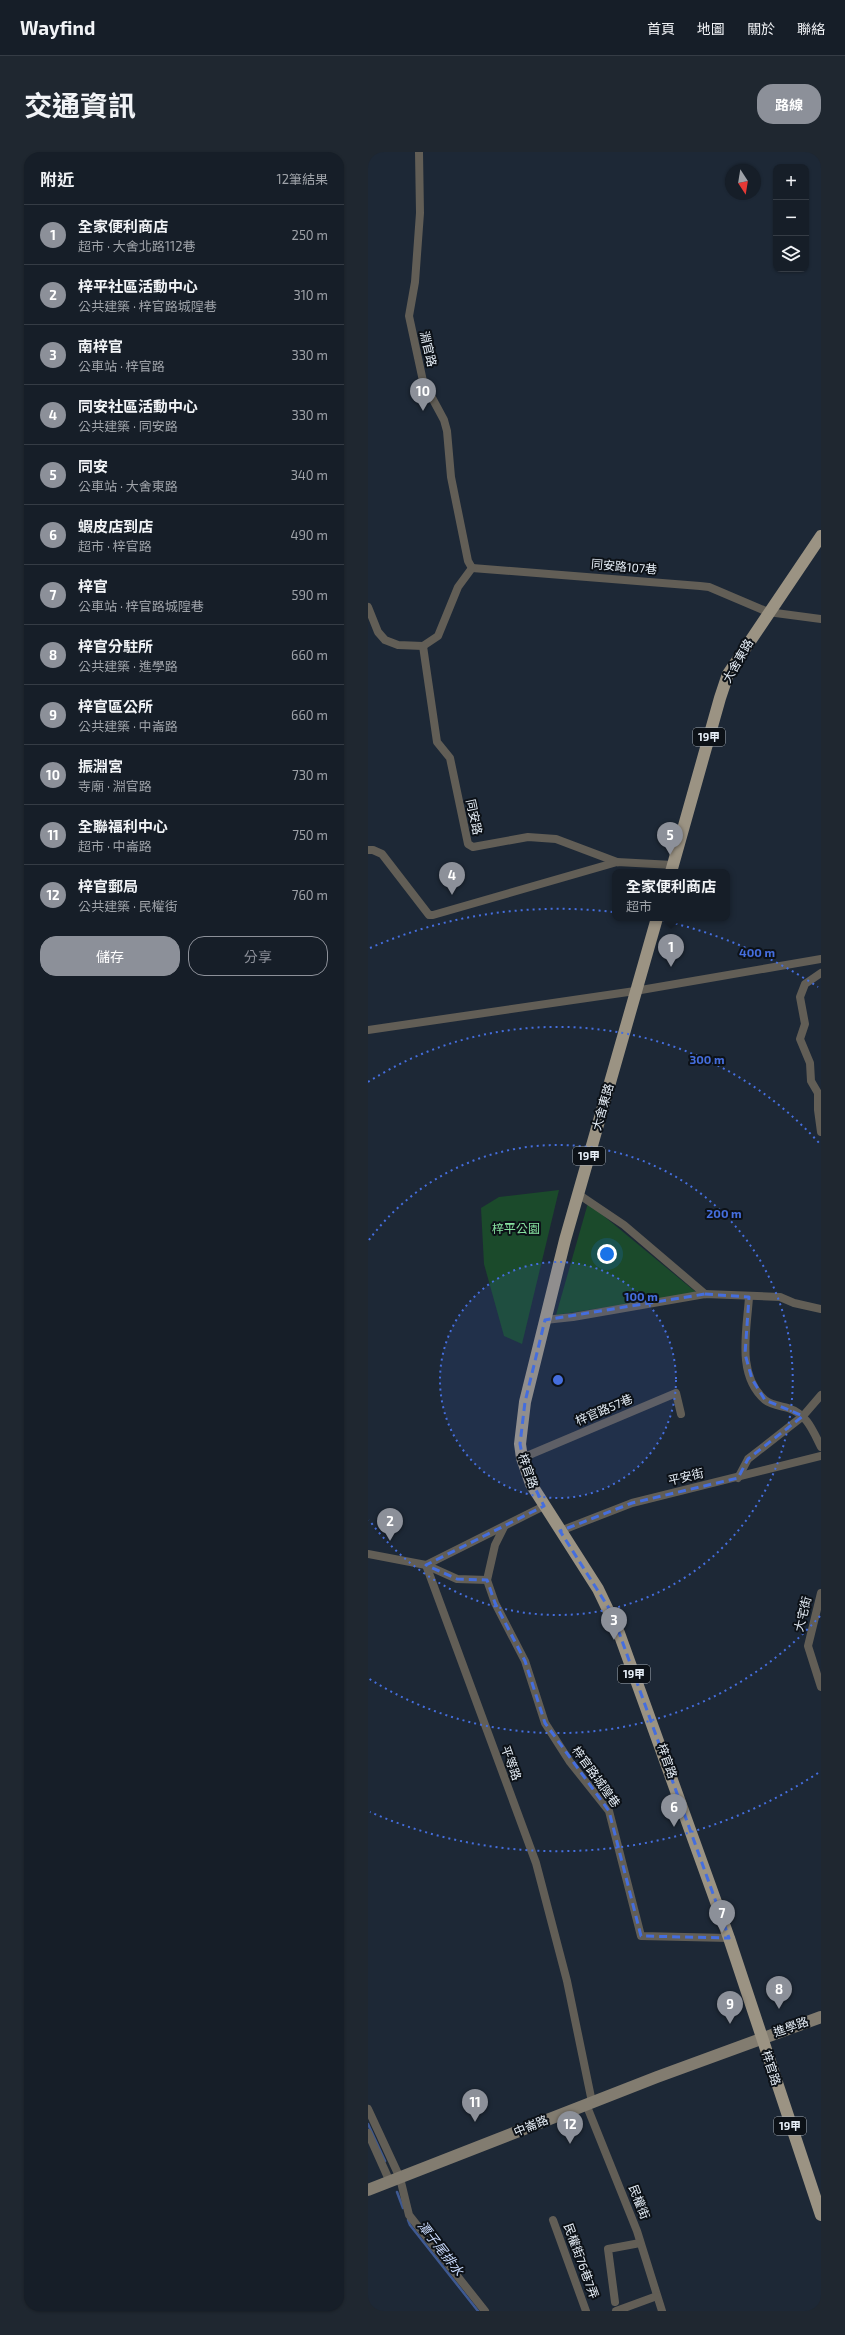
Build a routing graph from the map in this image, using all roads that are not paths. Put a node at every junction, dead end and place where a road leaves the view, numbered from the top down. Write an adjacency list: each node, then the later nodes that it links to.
1 (418, 152): 3 (street, 淵官路)
2 (821, 536): 5 (main road, 大舍東路 / 19甲)
3 (472, 568): 5 (street, 同安路107巷); 7 (street)
4 (368, 607): 7 (street)
5 (768, 612): 6 (street, 同安路107巷); 10 (main road, 大舍東路 / 19甲)
6 (821, 619)
7 (423, 646): 9 (street, 同安路)
8 (368, 850): 9 (street, 同安路)
9 (616, 862): 10 (street, 同安路)
10 (672, 869)
11 (656, 921): 14 (main road, 大舍東路 / 19甲)
12 (821, 960): 14 (street)
13 (821, 973): 16 (street)
14 (635, 992): 15 (street); 17 (main road, 大舍東路 / 19甲)
15 (368, 1030)
16 (821, 1132)
17 (578, 1194): 18 (street); 21 (main road, 大舍東路 / 19甲)
18 (705, 1294): 19 (street); 21 (street)
19 (750, 1297): 20 (street); 24 (street)
20 (821, 1309)
21 (545, 1320): 27 (main road, 梓官路 / 19甲)
22 (821, 1395): 24 (street)
23 (680, 1414): 27 (street, 梓官路57巷)
24 (803, 1416): 25 (street); 28 (street)
25 (821, 1447)
26 (821, 1456): 28 (street, 平安街)
27 (522, 1458): 29 (main road, 梓官路 / 19甲)
28 (738, 1478): 31 (street, 平安街)
29 (544, 1506): 30 (street); 31 (main road, 梓官路 / 19甲)
30 (504, 1528): 33 (street); 34 (street)
31 (560, 1532): 38 (main road, 梓官路 / 19甲)
32 (368, 1554): 33 (street)
33 (426, 1565): 34 (street); 41 (street, 平等路)
34 (487, 1580): 38 (street, 梓官路城隍巷)
35 (821, 1593): 36 (street, 大宅街)
36 (818, 1608): 37 (street, 大宅街)
37 (821, 1687)
38 (728, 1938): 40 (main road, 梓官路 / 19甲)
39 (821, 2016): 40 (street, 進學路)
40 (761, 2037): 41 (street, 中崙路); 46 (main road, 梓官路 / 19甲)
41 (589, 2103): 44 (street, 中崙路); 48 (street, 民權街)
42 (368, 2109): 44 (street)
43 (368, 2133): 44 (street)
44 (395, 2180): 45 (street, 中崙路); 51 (street)
45 (368, 2190)
46 (821, 2215)
47 (553, 2220): 52 (street, 民權街76巷7弄)
48 (640, 2243): 49 (street, 民權街); 50 (street)
49 (657, 2296): 53 (street); 54 (street, 民權街)
50 (615, 2302)
51 (485, 2311)
52 (586, 2311)
53 (616, 2311)
54 (662, 2311)

